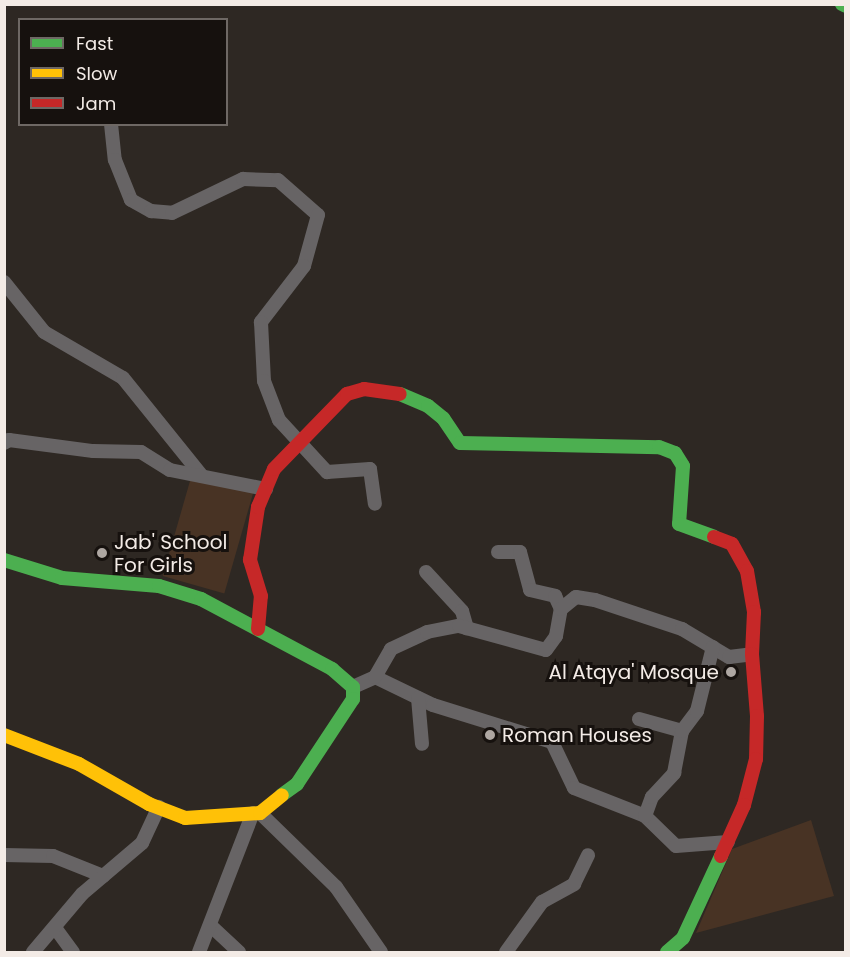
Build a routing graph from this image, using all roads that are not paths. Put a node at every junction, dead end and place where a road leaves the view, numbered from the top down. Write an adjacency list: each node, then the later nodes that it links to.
1 (111, 126): 3 (street)
2 (4, 282): 5 (street)
3 (298, 440): 6 (street); 7 (street); 15 (street)
4 (4, 443): 5 (street)
5 (202, 476): 6 (street)
6 (266, 489): 13 (street)
7 (375, 504)
8 (498, 552): 11 (street)
9 (4, 560): 13 (street)
10 (426, 572): 12 (street)
11 (561, 609): 12 (street); 14 (street)
12 (467, 628): 16 (street)
13 (258, 629): 17 (street)
14 (712, 647): 15 (street); 20 (street)
15 (752, 654): 26 (street)
16 (375, 677): 17 (street); 18 (street)
17 (353, 687): 24 (street)
18 (418, 698): 22 (street); 25 (street)
19 (639, 719): 20 (street)
20 (682, 731): 25 (street)
21 (4, 735): 23 (street)
22 (422, 744)
23 (159, 807): 24 (street); 29 (street)
24 (256, 813): 30 (street); 36 (street)
25 (645, 816): 26 (street)
26 (728, 842): 38 (street)
27 (4, 855): 29 (street)
28 (588, 855): 37 (street)
29 (103, 876): 31 (street)
30 (210, 925): 34 (street); 35 (street)
31 (56, 928): 32 (street); 33 (street)
32 (33, 952)
33 (73, 952)
34 (200, 952)
35 (239, 952)
36 (381, 952)
37 (506, 952)
38 (666, 952)

